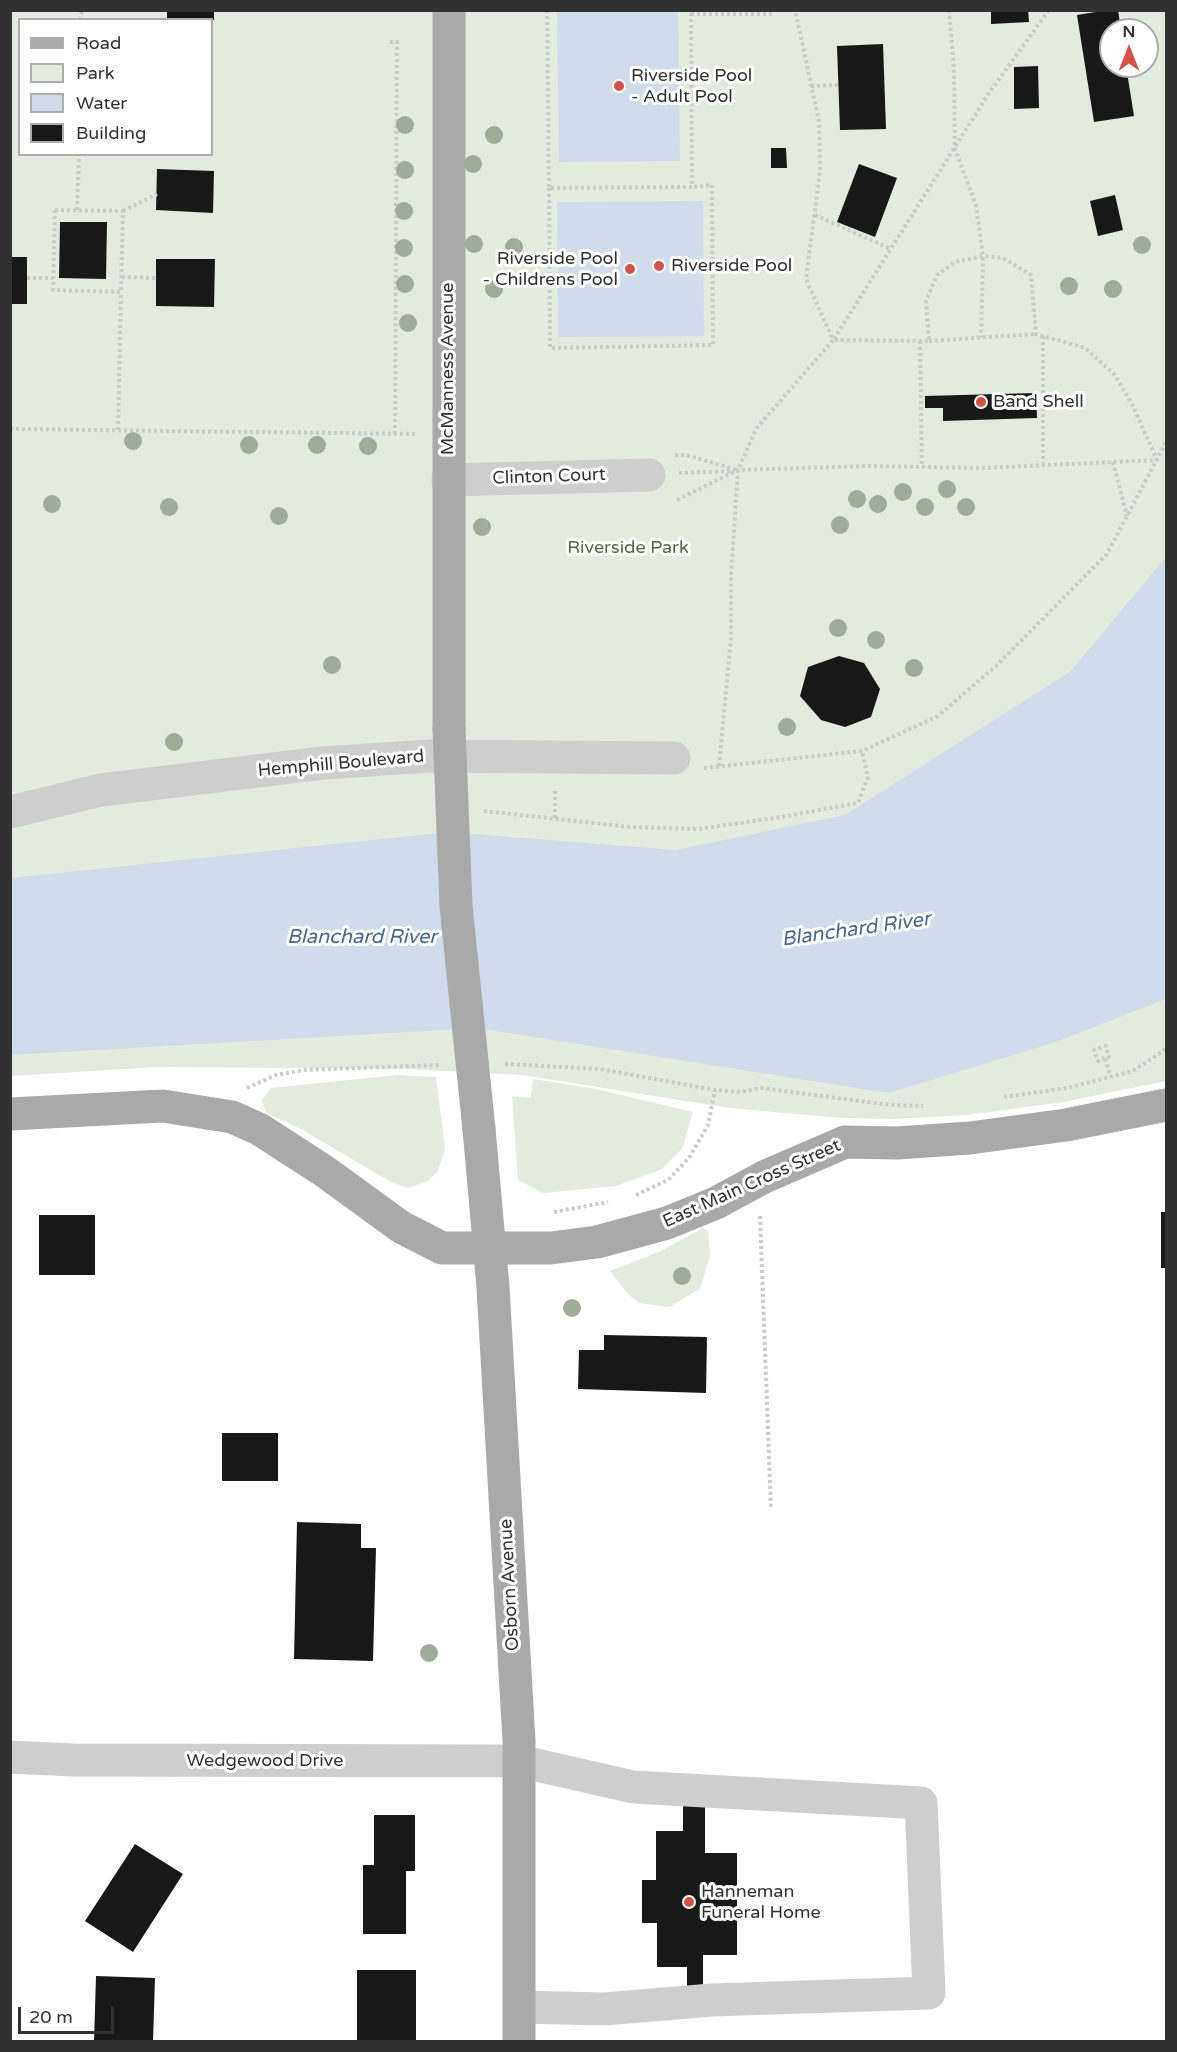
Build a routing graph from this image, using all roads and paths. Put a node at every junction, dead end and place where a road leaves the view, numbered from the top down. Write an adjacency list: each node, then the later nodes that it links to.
1 (449, 10): 34 (main road, McManness Avenue)
2 (548, 10): 14 (path)
3 (795, 10): 10 (path)
4 (950, 10): 11 (path)
5 (1049, 10): 11 (path)
6 (691, 12): 7 (path); 13 (path)
7 (773, 14)
8 (390, 42): 35 (path)
9 (838, 85): 10 (path)
10 (811, 86): 18 (path)
11 (955, 149): 19 (path); 20 (path)
12 (79, 156): 16 (path)
13 (692, 187): 14 (path); 14 (path)
14 (549, 188)
15 (157, 194): 17 (path)
16 (77, 210): 17 (path); 23 (path)
17 (123, 211): 21 (path)
18 (815, 215): 19 (path); 29 (path)
19 (891, 249): 29 (path)
20 (983, 256): 26 (path); 28 (path); 31 (path)
21 (122, 277): 24 (path); 25 (path)
22 (27, 278): 23 (path)
23 (53, 278): 25 (path)
24 (156, 278)
25 (121, 292): 33 (path)
26 (1036, 334): 27 (path); 28 (path)
27 (1043, 336): 37 (path); 39 (path)
28 (981, 337): 31 (path)
29 (833, 340): 30 (path); 41 (path)
30 (920, 341): 31 (path); 40 (path)
31 (929, 341)
32 (10, 429): 33 (path)
33 (118, 430): 35 (path)
34 (447, 432): 35 (path); 43 (main road, McManness Avenue)
35 (395, 435)
36 (1167, 442): 37 (path)
37 (1157, 460): 38 (path); 45 (path)
38 (1113, 462): 39 (path); 45 (path)
39 (1043, 464): 40 (path)
40 (922, 466): 41 (path)
41 (738, 470): 42 (path); 44 (path); 48 (path)
42 (649, 475): 43 (street, Clinton Court)
43 (448, 480): 62 (main road, McManness Avenue, bridge)
44 (677, 501)
45 (1127, 516): 46 (path)
46 (862, 751): 48 (path); 49 (path)
47 (674, 758): 48 (path); 50 (street, Hemphill Boulevard)
48 (719, 766)
49 (473, 809)
50 (10, 812)
51 (1167, 1049): 55 (path)
52 (1105, 1058): 55 (path)
53 (494, 1064): 56 (path)
54 (446, 1065): 61 (path)
55 (1111, 1077): 57 (path)
56 (716, 1090): 59 (path); 64 (path)
57 (1000, 1098)
58 (1167, 1105): 63 (main road, East Main Cross Street)
59 (933, 1106)
60 (10, 1114): 61 (main road, East Main Cross Street)
61 (232, 1117): 67 (main road, East Main Cross Street)
62 (480, 1129): 67 (main road, Osborn Avenue)
63 (752, 1183): 67 (main road, East Main Cross Street); 68 (path)
64 (627, 1199)
65 (616, 1201): 66 (path)
66 (553, 1212)
67 (490, 1248): 70 (main road, Osborn Avenue)
68 (771, 1510)
69 (10, 1757): 70 (street, Wedgewood Drive)
70 (519, 1761): 71 (main road, Osborn Avenue); 71 (street, Wedgewood Drive)
71 (519, 2007): 72 (main road, Osborn Avenue)
72 (519, 2042)

